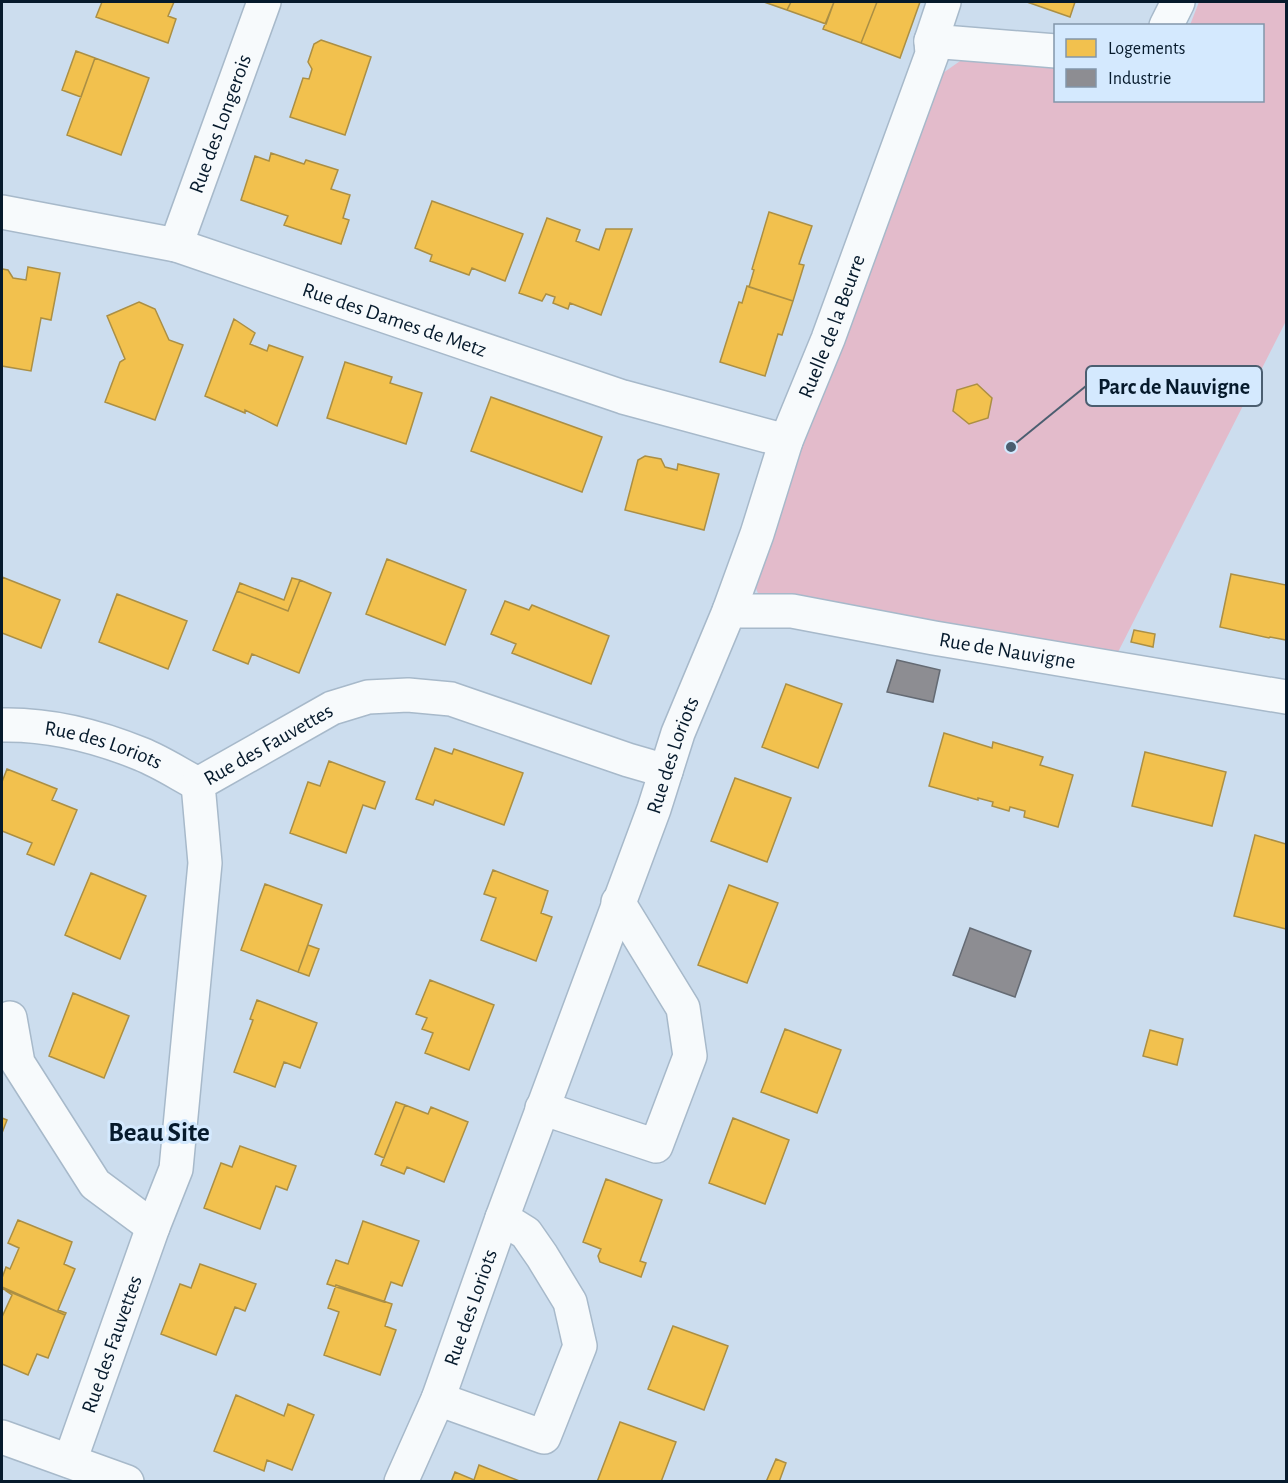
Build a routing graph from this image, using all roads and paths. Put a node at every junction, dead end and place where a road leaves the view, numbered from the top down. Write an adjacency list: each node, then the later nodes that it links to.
1 (264, 2): 8 (street, Rue des Longerois)
2 (944, 2): 5 (street, Ruelle de la Beurre)
3 (1178, 2): 4 (street)
4 (1167, 24)
5 (931, 41): 6 (street); 9 (street, Ruelle de la Beurre)
6 (1054, 51)
7 (2, 212): 8 (street, Rue des Dames de Metz)
8 (176, 245): 9 (street, Rue des Dames de Metz)
9 (786, 441): 10 (street, Ruelle de la Beurre)
10 (729, 611): 11 (street, Rue de Nauvigne); 13 (street, Rue des Loriots)
11 (1287, 697)
12 (2, 725): 14 (street, Rue des Loriots)
13 (666, 771): 14 (street, Rue des Fauvettes); 15 (street, Rue des Loriots)
14 (198, 784): 19 (street, Rue des Fauvettes)
15 (618, 902): 17 (street, Rue des Loriots); 17 (street)
16 (10, 1018): 19 (street)
17 (542, 1108): 18 (street, Rue des Loriots)
18 (502, 1218): 20 (street, Rue des Loriots); 20 (street, Rue des Loriots)
19 (153, 1227): 22 (street, Rue des Fauvettes)
20 (438, 1399): 24 (street, Rue des Loriots)
21 (2, 1437): 22 (street)
22 (70, 1461): 23 (street)
23 (127, 1482)
24 (401, 1482)

